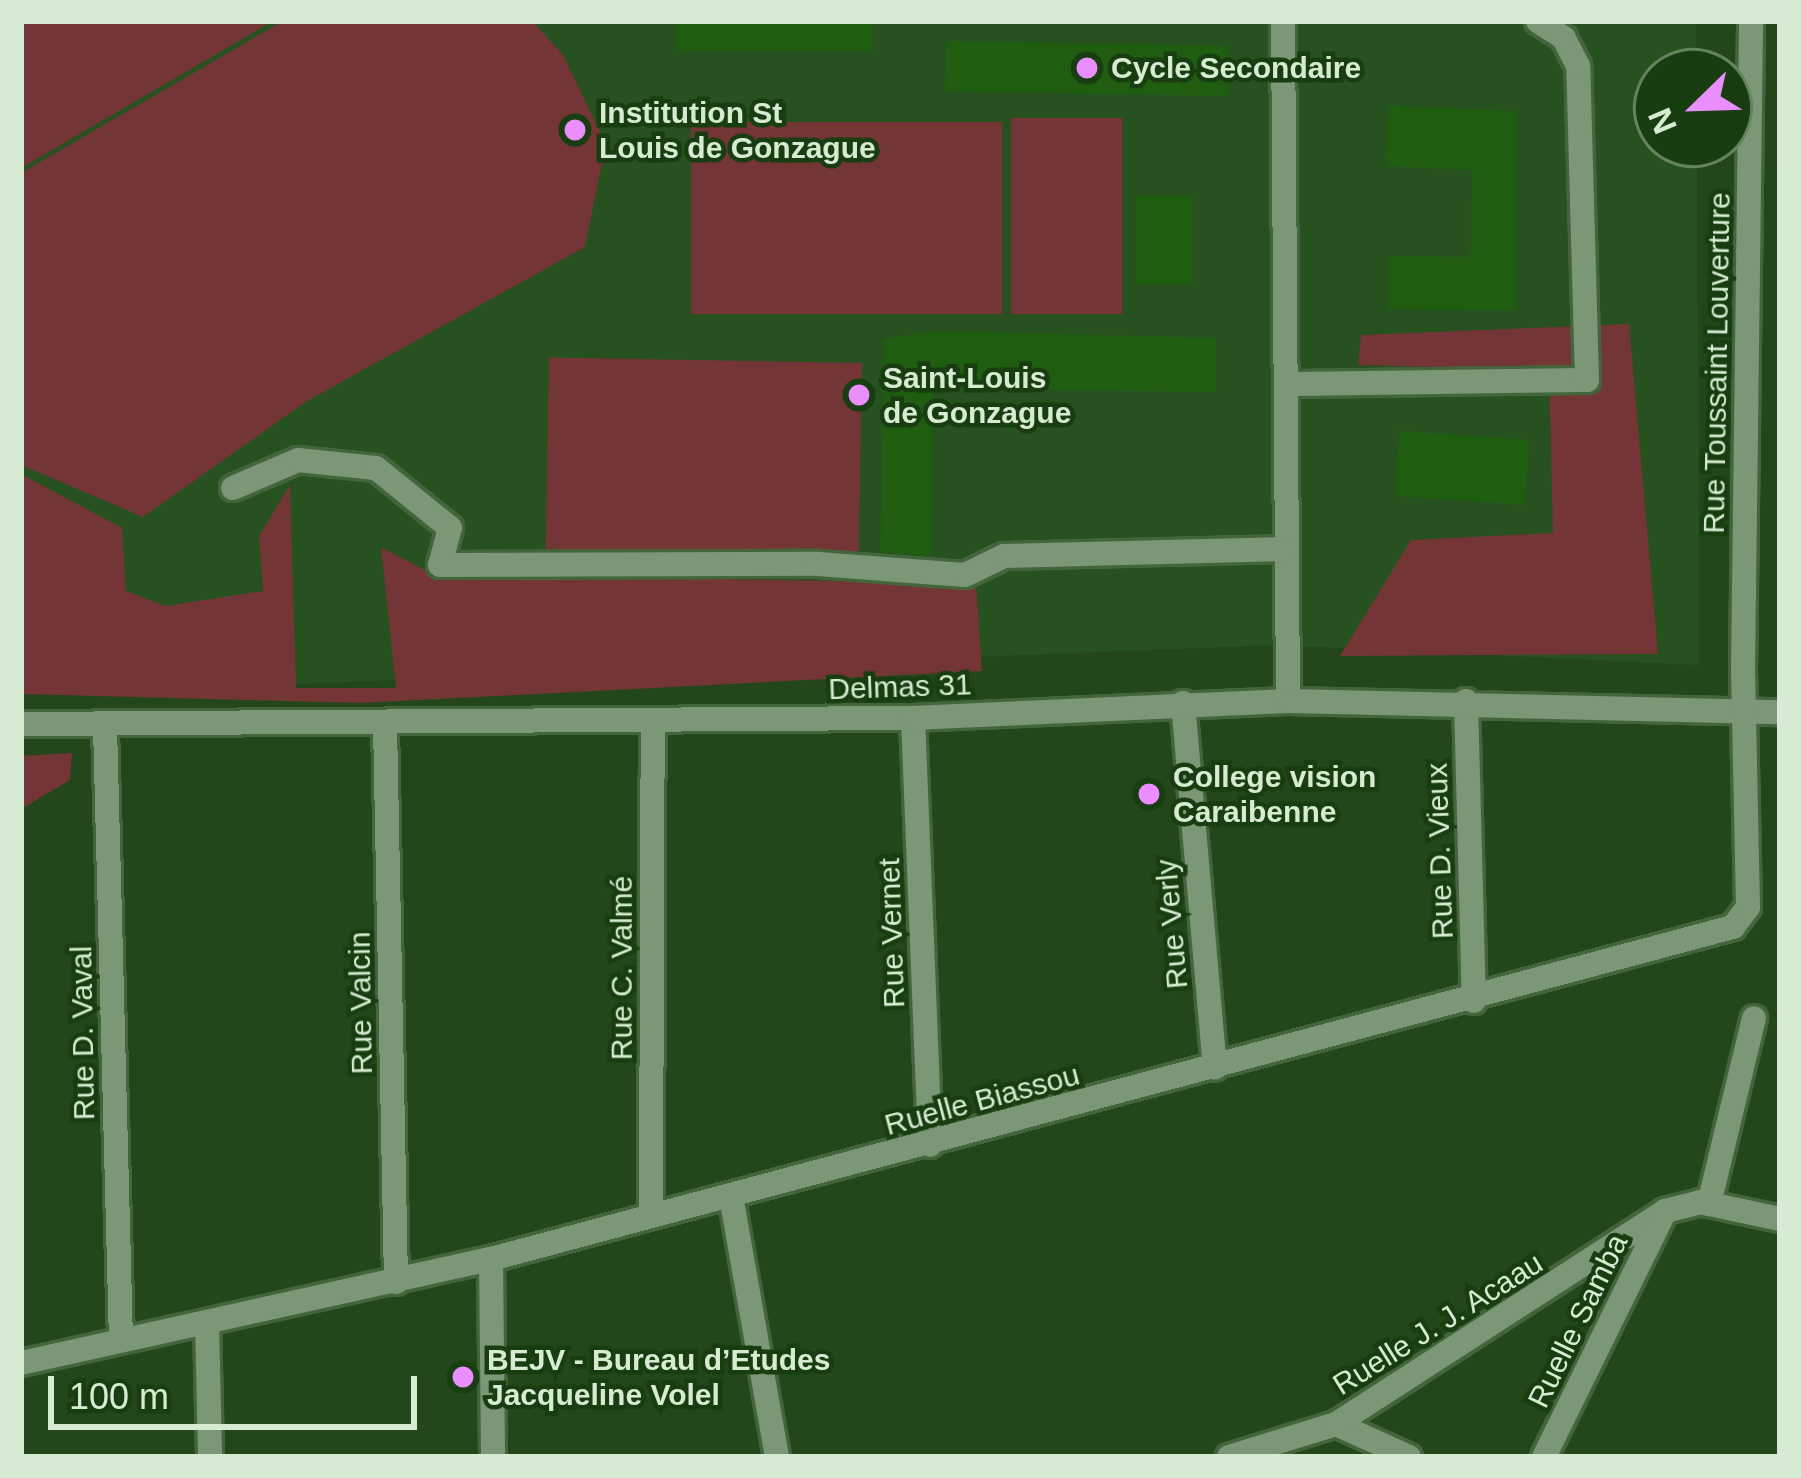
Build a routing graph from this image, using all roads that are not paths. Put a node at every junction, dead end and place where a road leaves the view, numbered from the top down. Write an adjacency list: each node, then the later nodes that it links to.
1 (1283, 21): 4 (street)
2 (1538, 21): 4 (street)
3 (1751, 21): 10 (street, Rue Toussaint Louverture)
4 (1288, 384): 6 (street)
5 (233, 488): 6 (street)
6 (1287, 549): 7 (street)
7 (1288, 690): 8 (street, Delmas 31); 9 (street, Delmas 31)
8 (1466, 700): 10 (street, Delmas 31); 17 (street, Rue D. Vieux)
9 (1183, 703): 12 (street, Delmas 31); 19 (street, Rue Verly)
10 (1743, 706): 11 (street, Delmas 31); 17 (street, Ruelle Biassou)
11 (1780, 712)
12 (913, 718): 13 (street, Delmas 31); 20 (street, Rue Vernet)
13 (653, 722): 14 (street, Delmas 31); 24 (street, Rue C. Valmé)
14 (385, 723): 16 (street, Delmas 31); 27 (street, Rue Valcin)
15 (21, 724): 16 (street, Delmas 31)
16 (105, 725): 29 (street, Rue D. Vaval)
17 (1474, 1000): 19 (street, Ruelle Biassou)
18 (1754, 1018): 22 (street)
19 (1215, 1068): 20 (street, Ruelle Biassou)
20 (930, 1145): 21 (street, Ruelle Biassou)
21 (731, 1196): 24 (street, Ruelle Biassou); 35 (street)
22 (1709, 1204): 23 (street); 25 (street)
23 (1665, 1211): 31 (street, Ruelle J. J. Acaau); 37 (street, Ruelle Samba)
24 (651, 1214): 26 (street, Ruelle Biassou)
25 (1780, 1219)
26 (491, 1259): 27 (street, Ruelle Biassou); 34 (street)
27 (396, 1282): 28 (street, Ruelle Biassou)
28 (207, 1322): 29 (street, Ruelle Biassou); 33 (street)
29 (121, 1340): 30 (street, Ruelle Biassou)
30 (21, 1363)
31 (1336, 1424): 32 (street, Ruelle J. J. Acaau); 36 (street)
32 (1235, 1456)
33 (210, 1457)
34 (493, 1457)
35 (776, 1457)
36 (1409, 1457)
37 (1544, 1457)

